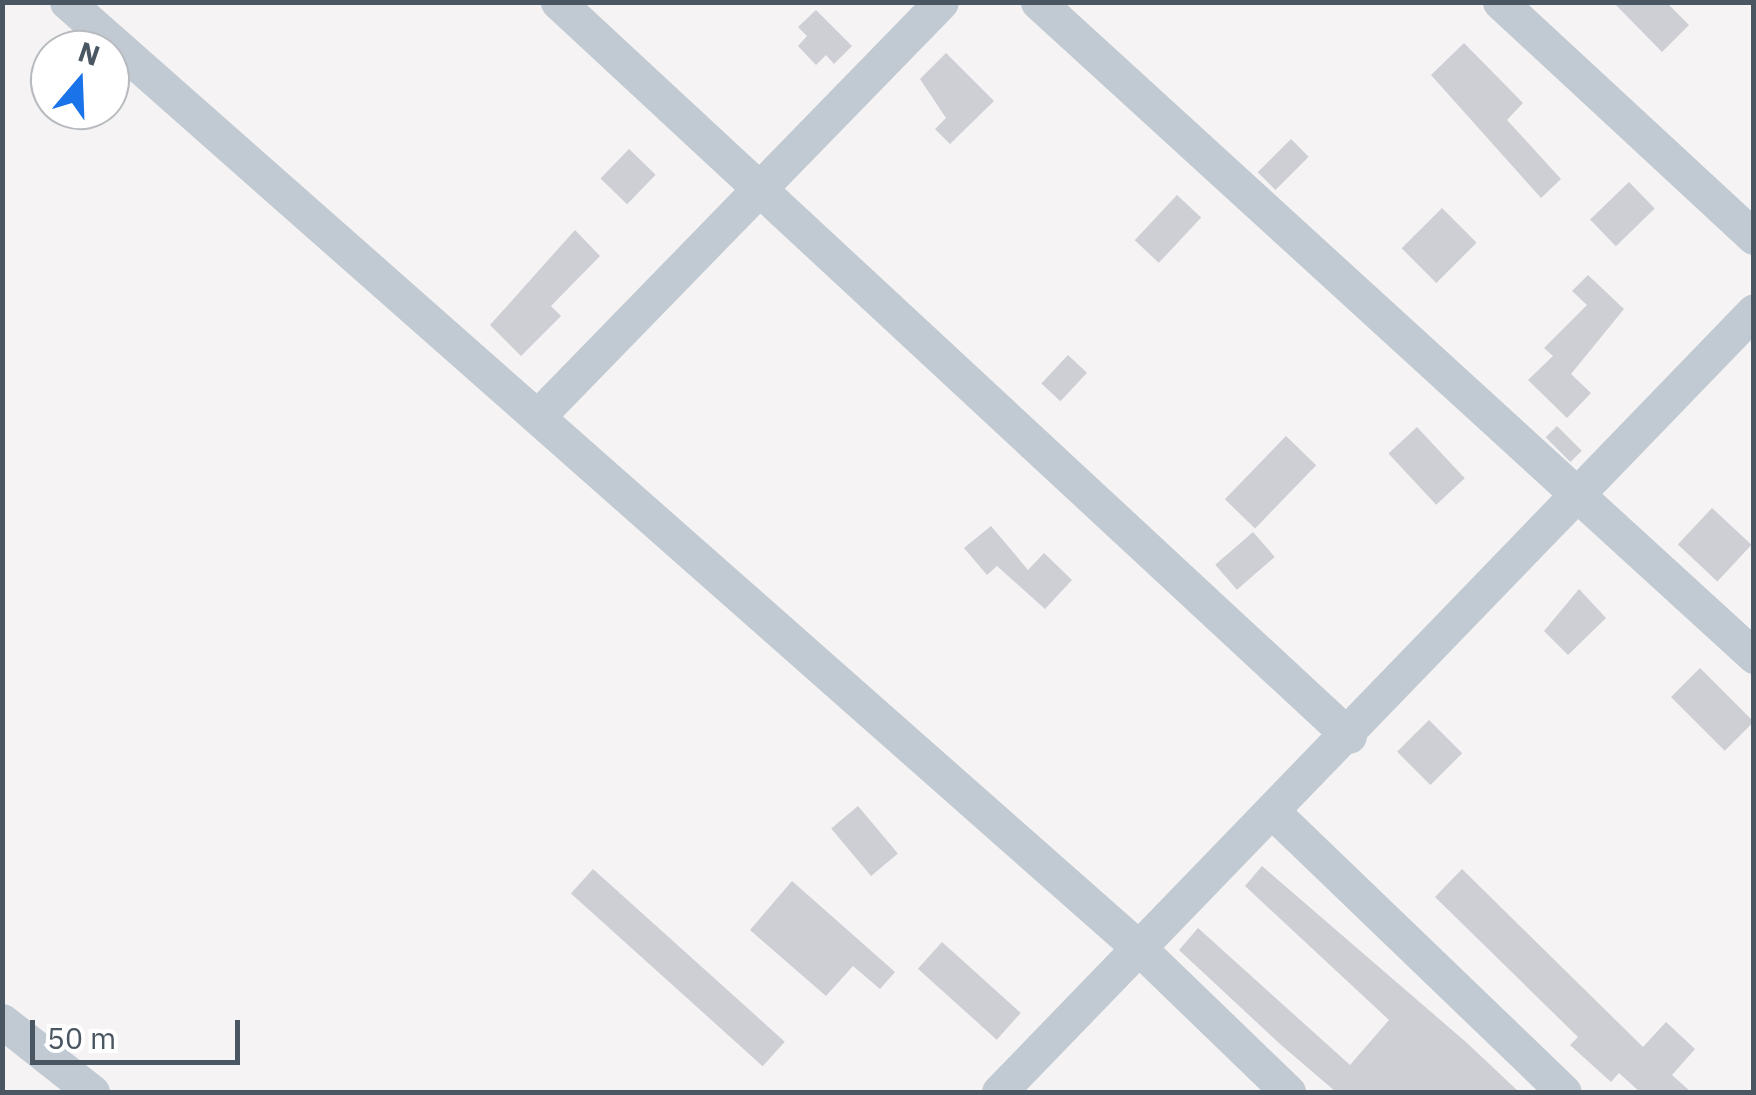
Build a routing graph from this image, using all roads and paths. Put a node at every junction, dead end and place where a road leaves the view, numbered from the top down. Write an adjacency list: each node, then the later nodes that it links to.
1 (68, 2): 9 (street)
2 (558, 2): 6 (street)
3 (940, 2): 6 (street)
4 (1038, 2): 10 (street)
5 (1500, 2): 7 (street)
6 (759, 189): 9 (street); 12 (street)
7 (1754, 237)
8 (1754, 311): 10 (street)
9 (539, 415): 14 (street)
10 (1579, 495): 11 (street); 12 (street)
11 (1754, 656)
12 (1349, 736): 13 (street)
13 (1274, 813): 14 (street); 19 (street)
14 (1140, 950): 17 (street); 18 (street)
15 (2, 1022): 16 (street)
16 (92, 1092)
17 (999, 1092)
18 (1288, 1092)
19 (1564, 1092)

